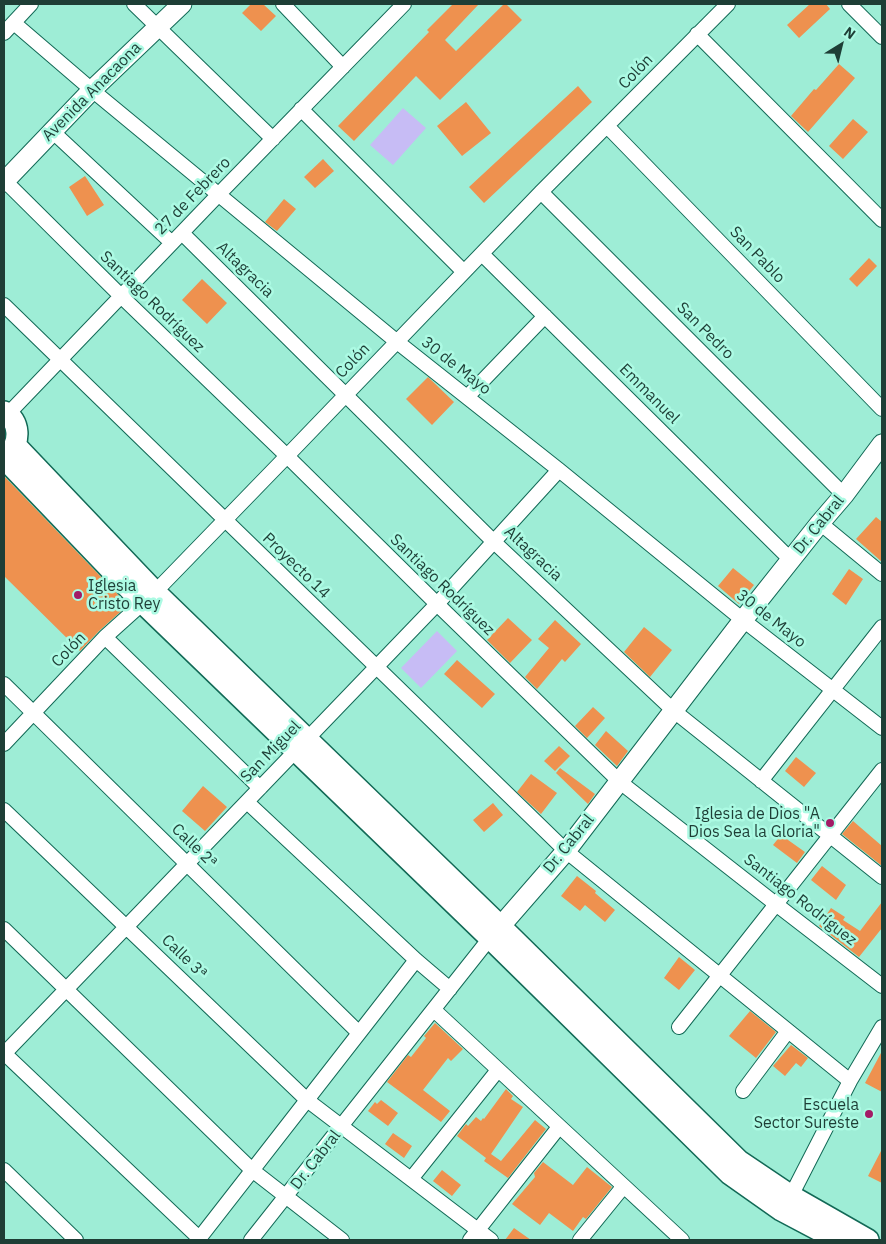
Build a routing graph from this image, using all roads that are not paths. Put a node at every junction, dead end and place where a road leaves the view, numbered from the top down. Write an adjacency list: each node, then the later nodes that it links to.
1 (31, 4): 9 (street)
2 (134, 4): 8 (street)
3 (182, 4): 8 (street, Avenida Anacaona)
4 (284, 4): 12 (street)
5 (404, 4): 12 (street, 27 de Febrero)
6 (728, 4): 10 (street, Colón)
7 (849, 4): 11 (street)
8 (158, 27): 13 (street, Avenida Anacaona); 17 (street)
9 (9, 28): 13 (street, 30 de Mayo)
10 (697, 34): 15 (street, Colón); 21 (street)
11 (882, 37)
12 (342, 67): 14 (street, 27 de Febrero)
13 (92, 90): 16 (street, Avenida Anacaona); 20 (street, 30 de Mayo)
14 (301, 109): 17 (street, 27 de Febrero); 25 (street)
15 (608, 126): 19 (street, Colón); 33 (street, San Pablo)
16 (52, 132): 18 (street, Avenida Anacaona); 23 (street)
17 (273, 139): 20 (street, 27 de Febrero)
18 (4, 181): 26 (street, Santiago Rodríguez)
19 (541, 192): 24 (street, Colón); 39 (street, San Pedro)
20 (219, 194): 22 (street, 27 de Febrero); 29 (street, 30 de Mayo)
21 (882, 220)
22 (182, 233): 23 (street, 27 de Febrero); 31 (street, Altagracia)
23 (172, 243): 26 (street, 27 de Febrero)
24 (482, 254): 25 (street, Colón); 28 (street, Emmanuel)
25 (464, 272): 29 (street, Colón)
26 (120, 296): 30 (street, 27 de Febrero); 37 (street, Santiago Rodríguez)
27 (4, 305): 30 (street, Proyecto 14)
28 (545, 316): 32 (street); 43 (street, Emmanuel)
29 (396, 341): 31 (street, Colón); 32 (street, 30 de Mayo)
30 (60, 360): 34 (street, 27 de Febrero); 40 (street, Proyecto 14)
31 (346, 394): 37 (street, Colón); 42 (street, Altagracia)
32 (467, 397): 38 (street, 30 de Mayo)
33 (882, 409)
34 (6, 413): 36 (main road)
35 (881, 448): 39 (street, Dr. Cabral)
36 (8, 454): 45 (main road)
37 (287, 456): 40 (street, Colón); 46 (street, Santiago Rodríguez)
38 (559, 470): 42 (street, San Miguel); 47 (street, 30 de Mayo)
39 (844, 495): 41 (street, Dr. Cabral)
40 (224, 520): 45 (street, Colón); 50 (street, Proyecto 14)
41 (820, 523): 43 (street, Dr. Cabral); 44 (street)
42 (494, 542): 46 (street, San Miguel); 53 (street, Altagracia)
43 (791, 560): 47 (street, Dr. Cabral)
44 (882, 574)
45 (149, 597): 49 (street, Colón); 57 (main road)
46 (437, 604): 50 (street, San Miguel); 60 (street, Santiago Rodríguez)
47 (743, 620): 52 (street, 30 de Mayo); 53 (street, Dr. Cabral)
48 (882, 627): 52 (street)
49 (106, 637): 54 (street, Colón); 61 (street)
50 (376, 668): 57 (street, San Miguel); 65 (street, Proyecto 14)
51 (4, 684): 54 (street, Calle 2ª)
52 (834, 689): 55 (street, 30 de Mayo); 59 (street)
53 (674, 711): 59 (street, Altagracia); 60 (street, Dr. Cabral)
54 (33, 714): 56 (street, Colón); 66 (street, Calle 2ª)
55 (882, 728)
56 (4, 744)
57 (302, 745): 61 (street, San Miguel); 71 (main road)
58 (882, 770): 64 (street)
59 (761, 781): 64 (street, Altagracia)
60 (620, 782): 65 (street, Dr. Cabral); 68 (street, Santiago Rodríguez)
61 (260, 788): 62 (street, San Miguel)
62 (247, 802): 66 (street, San Miguel); 72 (street)
63 (4, 810): 69 (street, Calle 3ª)
64 (831, 836): 67 (street, Altagracia); 68 (street)
65 (566, 851): 71 (street, Dr. Cabral); 73 (street, Proyecto 14)
66 (187, 863): 69 (street, San Miguel); 81 (street, Calle 2ª)
67 (882, 876)
68 (777, 905): 73 (street); 74 (street, Santiago Rodríguez)
69 (126, 925): 75 (street, San Miguel); 86 (street, Calle 3ª)
70 (4, 929): 75 (street)
71 (495, 932): 76 (street, Dr. Cabral); 93 (main road); 96 (main road)
72 (416, 960): 76 (street); 81 (street)
73 (721, 976): 78 (street); 80 (street, Proyecto 14)
74 (882, 986)
75 (66, 988): 82 (street, San Miguel); 90 (street)
76 (450, 989): 77 (street, Dr. Cabral)
77 (434, 1010): 83 (street); 87 (street, Dr. Cabral)
78 (680, 1027)
79 (882, 1027): 84 (street)
80 (788, 1031): 84 (street, Proyecto 14); 85 (street)
81 (359, 1033): 86 (street)
82 (4, 1053): 97 (street)
83 (498, 1070): 88 (street); 91 (street)
84 (850, 1081): 93 (street)
85 (743, 1090)
86 (307, 1100): 87 (street, Calle 3ª); 90 (street)
87 (342, 1126): 91 (street, Calle 3ª); 94 (street, Dr. Cabral)
88 (559, 1127): 92 (street); 95 (street)
89 (4, 1170): 98 (street)
90 (252, 1170): 94 (street); 97 (street)
91 (411, 1179): 95 (street, Calle 3ª)
92 (623, 1187): 102 (street); 103 (street)
93 (791, 1196): 104 (main road)
94 (287, 1197): 99 (street, Dr. Cabral); 100 (street)
95 (474, 1235): 101 (street, Calle 3ª)
96 (827, 1238)
97 (198, 1239)
98 (76, 1240)
99 (251, 1240)
100 (342, 1240)
101 (491, 1240)
102 (580, 1240)
103 (682, 1240)
104 (868, 1240)

